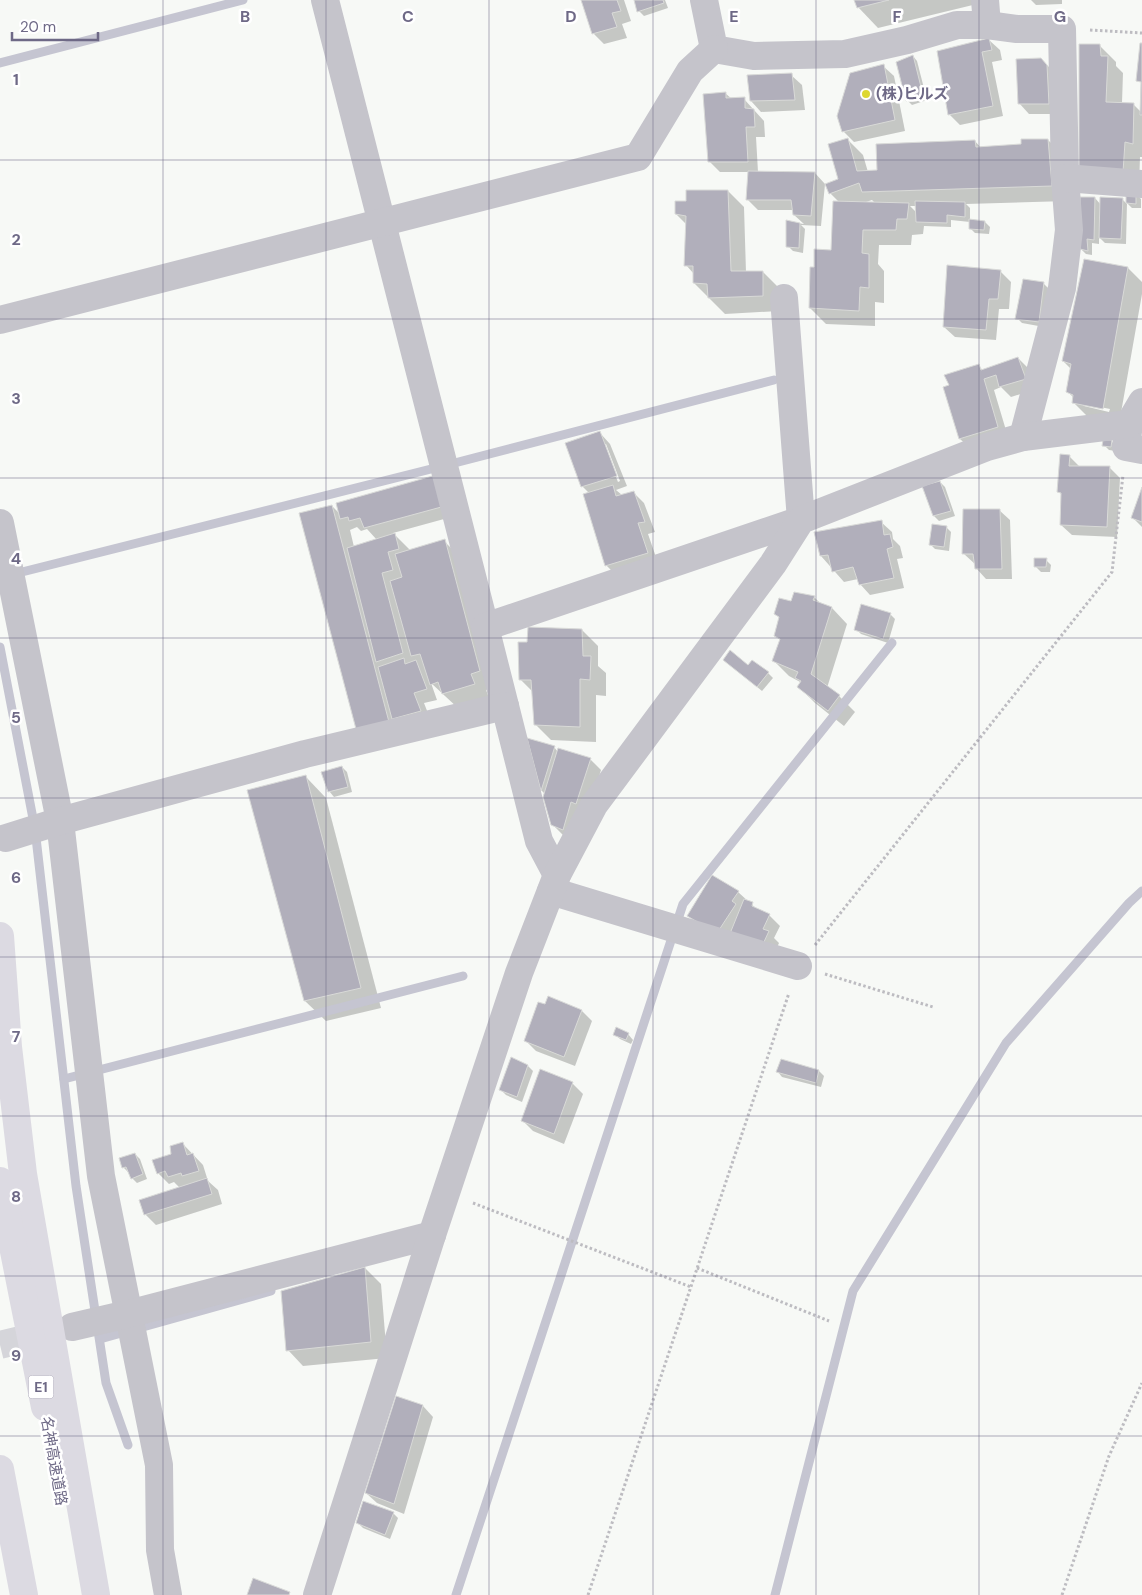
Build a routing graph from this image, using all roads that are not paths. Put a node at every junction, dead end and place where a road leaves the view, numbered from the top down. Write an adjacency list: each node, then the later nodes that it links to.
1 (325, 0): 7 (street)
2 (704, 0): 4 (street)
3 (986, 12): 4 (street); 5 (street)
4 (714, 49): 7 (street)
5 (1065, 178): 6 (street); 11 (street)
6 (1142, 184)
7 (381, 222): 9 (street); 14 (street)
8 (784, 298): 12 (street)
9 (0, 320)
10 (1135, 431): 11 (street)
11 (1023, 438): 12 (street)
12 (801, 520): 14 (street); 18 (street)
13 (0, 523): 16 (street)
14 (485, 627): 15 (street)
15 (505, 706): 16 (street); 18 (street)
16 (60, 821): 17 (street); 23 (street)
17 (6, 838)
18 (554, 883): 20 (street); 22 (street)
19 (0, 936): 30 (highway)
20 (798, 966)
21 (0, 1180): 29 (highway, 名神高速道路 / E1)
22 (432, 1235): 23 (street); 32 (street)
23 (128, 1314): 24 (street); 31 (street)
24 (72, 1327)
25 (0, 1469): 27 (highway)
26 (0, 1484): 27 (highway)
27 (12, 1531): 28 (highway)
28 (24, 1595)
29 (78, 1595)
30 (96, 1595)
31 (168, 1595)
32 (317, 1595)

